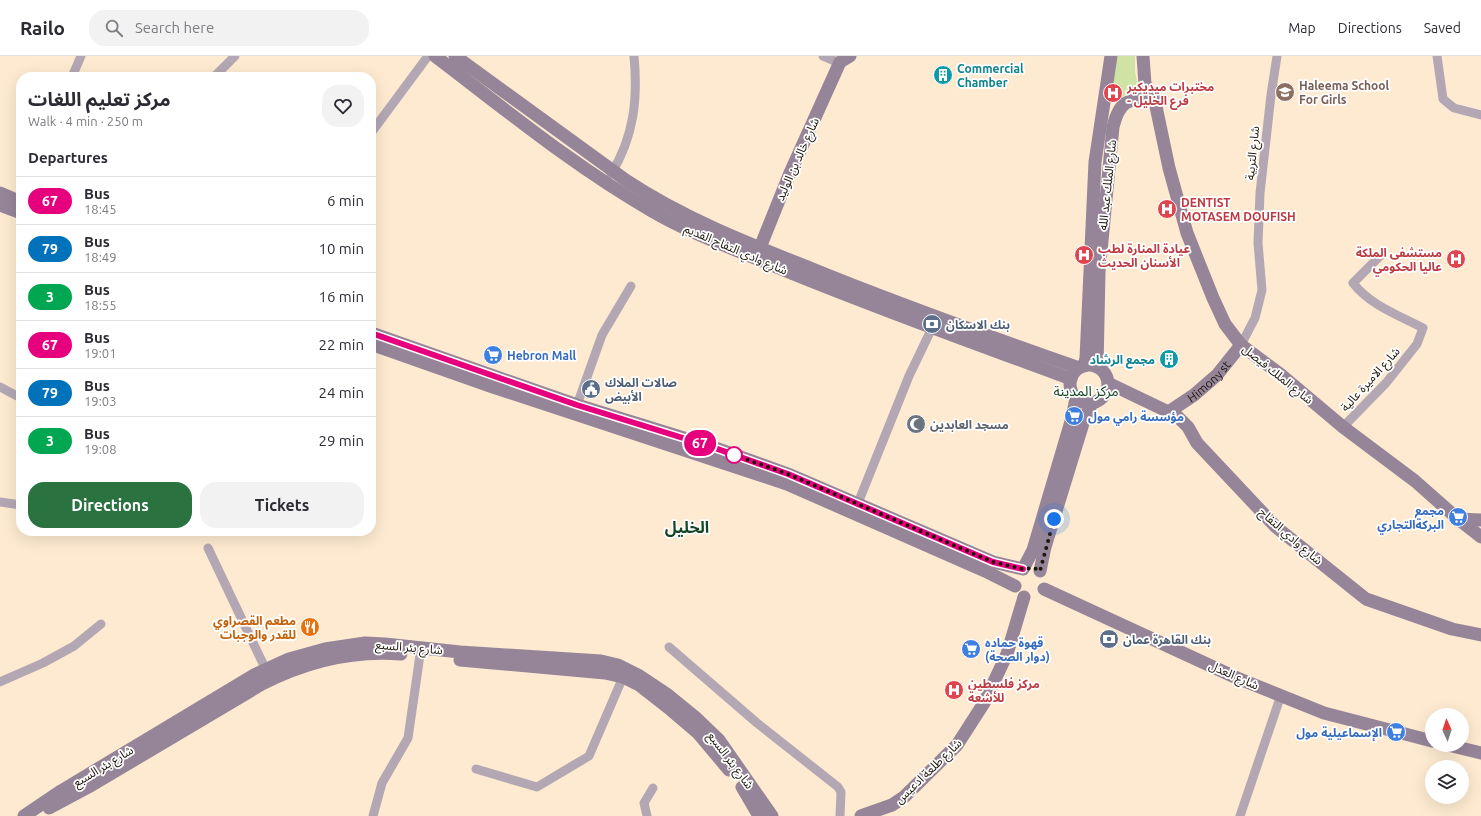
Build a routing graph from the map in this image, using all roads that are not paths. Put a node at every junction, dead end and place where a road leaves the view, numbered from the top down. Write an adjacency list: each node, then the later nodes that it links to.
1 (81, 56): 14 (street)
2 (235, 56): 15 (street)
3 (428, 56): 18 (street)
4 (435, 56): 20 (street, شارع وادي التفاح القديم)
5 (456, 56): 19 (street, شارع وادي التفاح القديم)
6 (634, 56): 19 (street)
7 (823, 56): 13 (street, شارع خالد بن الوليد)
8 (1111, 56): 32 (street, شارع الملك عبد الله)
9 (1143, 56): 16 (street, شارع الملك فيصل)
10 (1150, 56): 16 (street)
11 (1277, 56): 30 (street, شارع التربية)
12 (1437, 56): 17 (street)
13 (845, 59): 25 (street, شارع خالد بن الوليد)
14 (74, 72)
15 (219, 72)
16 (1154, 97): 30 (street, شارع الملك فيصل); 32 (street, شارع الملك عبد الله)
17 (1481, 115)
18 (376, 126)
19 (613, 171): 20 (street); 25 (street, شارع وادي التفاح القديم)
20 (606, 182): 25 (street, شارع وادي التفاح القديم)
21 (0, 193): 22 (street)
22 (16, 200)
23 (0, 205): 24 (street)
24 (16, 211)
25 (758, 253): 28 (street, شارع وادي التفاح القديم); 32 (street, شارع وادي التفاح القديم)
26 (1381, 255): 41 (street, شارع الاميرة عالية)
27 (631, 286): 39 (street)
28 (932, 328): 33 (street, شارع وادي التفاح القديم); 43 (street)
29 (376, 335): 39 (street)
30 (1241, 344): 40 (street, Himony st); 41 (street, شارع الملك فيصل)
31 (376, 346): 51 (street)
32 (1087, 367): 33 (street); 34 (street)
33 (1071, 379): 37 (street)
34 (1108, 383): 38 (street); 40 (street, شارع وادي التفاح)
35 (0, 387): 36 (street)
36 (16, 395)
37 (1076, 398): 38 (street); 49 (street)
38 (1092, 403): 50 (street)
39 (577, 405): 43 (street)
40 (1170, 411): 55 (street, شارع وادي التفاح)
41 (1343, 427): 45 (street, شارع الملك فيصل)
42 (0, 502): 44 (street)
43 (858, 503): 49 (street)
44 (16, 504)
45 (1458, 519): 46 (street); 47 (street, شارع الملك فيصل)
46 (1481, 520)
47 (1481, 537)
48 (208, 548): 58 (street)
49 (1023, 569): 50 (street); 51 (street)
50 (1040, 571): 52 (street)
51 (1015, 586): 53 (street)
52 (1044, 589): 53 (street); 61 (street, شارع العدل)
53 (1024, 597): 76 (street, شارع طلعة ادعيس)
54 (101, 624): 60 (street)
55 (1481, 635)
56 (669, 647): 75 (street)
57 (420, 655): 59 (street, شارع بئر السبع); 67 (street, شارع بئر السبع); 71 (street)
58 (266, 670): 68 (street, شارع بئر السبع); 74 (street, شارع بئر السبع)
59 (623, 677): 65 (street); 73 (street, شارع بئر السبع)
60 (0, 682)
61 (1281, 695): 62 (street, شارع العدل); 77 (street)
62 (1425, 739)
63 (1469, 751): 64 (street)
64 (1481, 754)
65 (476, 769)
66 (653, 788): 72 (street)
67 (66, 799): 69 (street, شارع بئر السبع); 70 (street)
68 (24, 816)
69 (38, 816)
70 (49, 816)
71 (374, 816)
72 (647, 816)
73 (760, 816)
74 (772, 816)
75 (840, 816)
76 (861, 816)
77 (1240, 816)

